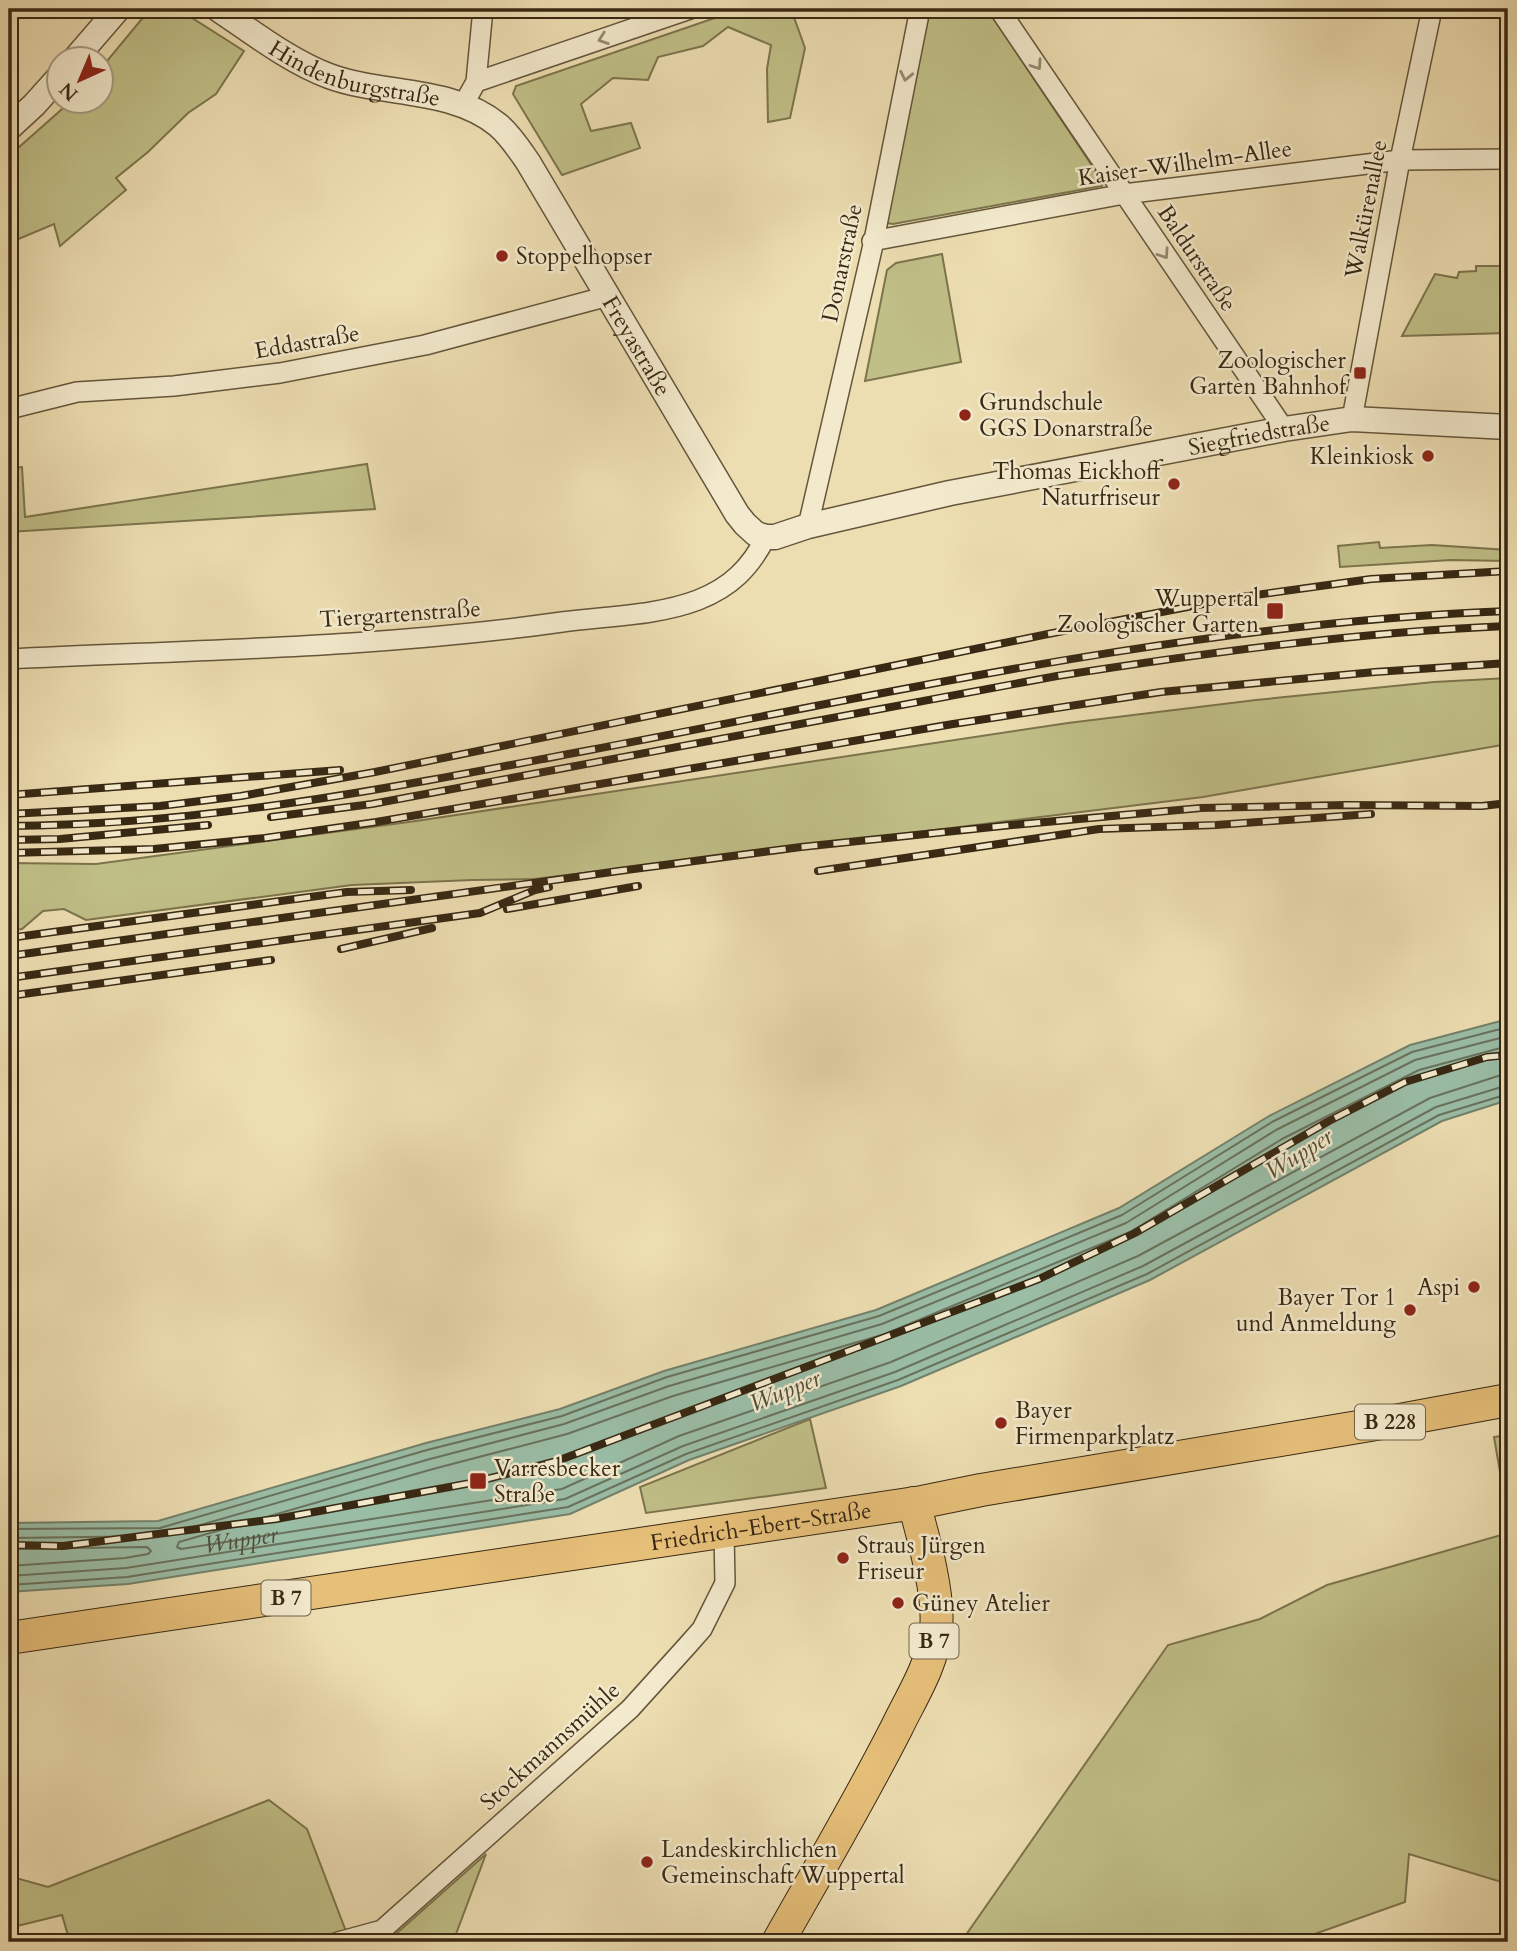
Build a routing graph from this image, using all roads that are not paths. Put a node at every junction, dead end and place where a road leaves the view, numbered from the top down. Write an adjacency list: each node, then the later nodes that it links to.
1 (118, 9): 8 (street)
2 (218, 9): 11 (street, Hindenburgstraße)
3 (484, 9): 9 (street)
4 (691, 9): 9 (street, one-way to 9)
5 (920, 9): 16 (street, Donarstraße, one-way to 16)
6 (999, 9): 15 (street, Baldurstraße, one-way to 15)
7 (1432, 9): 14 (street, Walkürenallee)
8 (86, 46)
9 (476, 82): 11 (street)
10 (46, 92): 12 (street)
11 (463, 105): 17 (street, Freyastraße)
12 (9, 128)
13 (1508, 159): 14 (street, Kaiser-Wilhelm-Allee)
14 (1400, 160): 15 (street, Kaiser-Wilhelm-Allee); 19 (street, Walkürenallee)
15 (1124, 194): 16 (street, Kaiser-Wilhelm-Allee); 21 (street, Baldurstraße, one-way to 21)
16 (872, 241): 22 (street, Donarstraße)
17 (608, 296): 18 (street, Eddastraße); 23 (street, Freyastraße)
18 (9, 409)
19 (1352, 419): 20 (street, Siegfriedstraße); 21 (street, Siegfriedstraße)
20 (1508, 427)
21 (1284, 429): 22 (street, Siegfriedstraße)
22 (808, 526): 23 (street, Siegfriedstraße)
23 (766, 537): 24 (street, Tiergartenstraße)
24 (9, 659)
25 (1508, 1400): 26 (main road, Friedrich-Ebert-Straße / B 228)
26 (914, 1503): 27 (main road, Friedrich-Ebert-Straße / B 7); 30 (main road, B 7)
27 (724, 1532): 28 (main road, Friedrich-Ebert-Straße / B 7); 29 (street, Stockmannsmühle)
28 (9, 1638)
29 (338, 1942)
30 (778, 1942)

